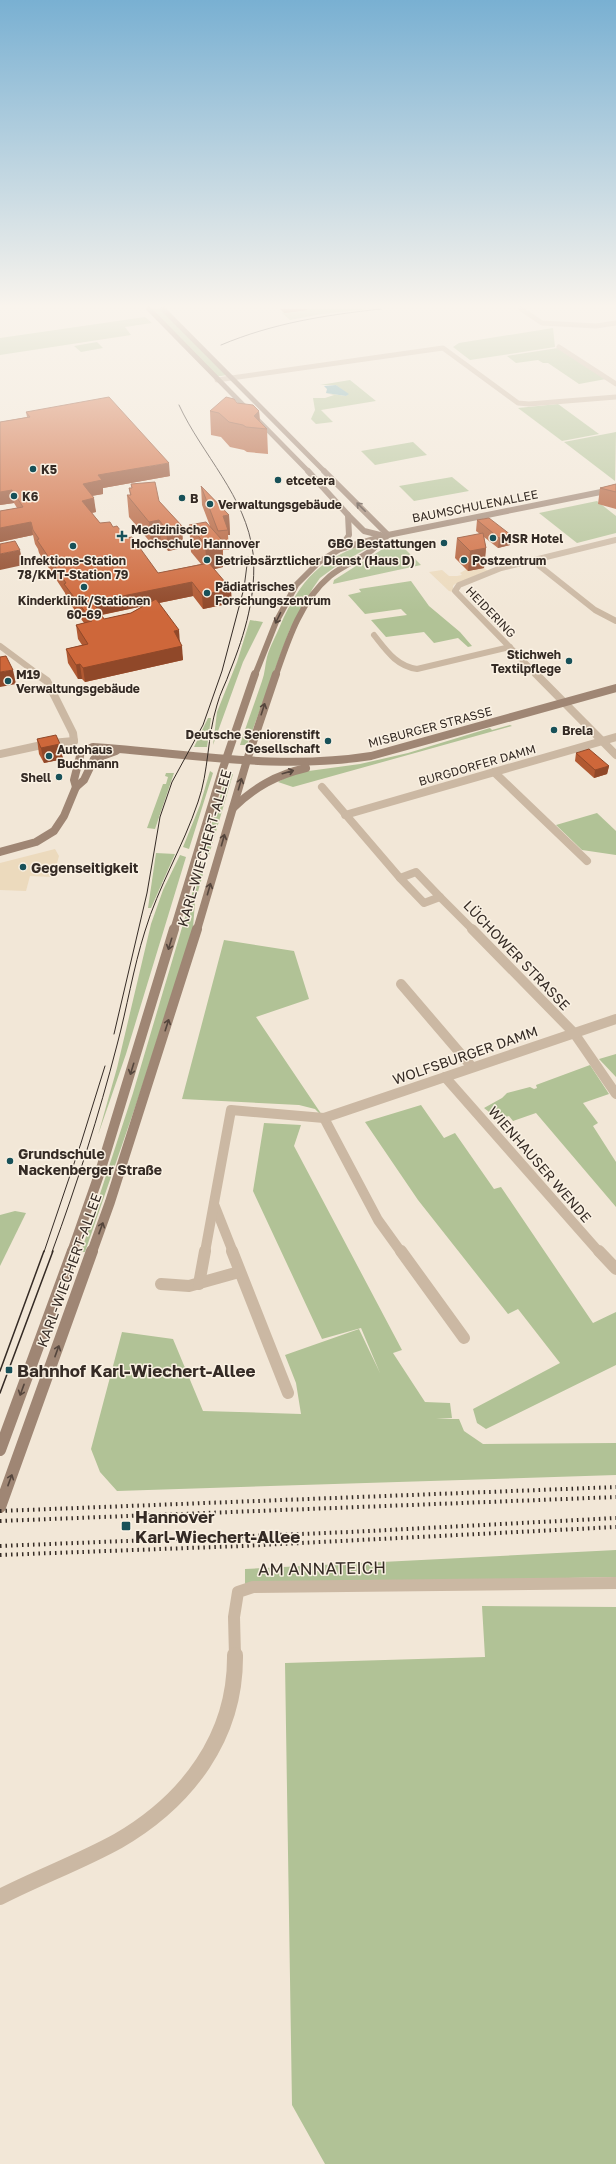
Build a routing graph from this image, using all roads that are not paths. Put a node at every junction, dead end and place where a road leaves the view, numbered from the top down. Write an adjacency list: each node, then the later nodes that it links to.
1 (247, 410): 4 (main road)
2 (263, 410): 3 (main road)
3 (304, 451): 4 (main road); 7 (main road, one-way to 3)
4 (290, 454): 6 (main road)
5 (616, 489): 7 (main road, BAUMSCHULENALLEE)
6 (348, 515): 7 (main road); 9 (main road)
7 (388, 535): 9 (main road, BAUMSCHULENALLEE); 25 (main road, KARL-WIECHERT-ALLEE, one-way to 7)
8 (616, 540): 10 (street, HEIDERING)
9 (340, 549): 24 (main road, KARL-WIECHERT-ALLEE, one-way to 24)
10 (532, 560): 11 (street); 14 (street, HEIDERING)
11 (616, 620)
12 (374, 635): 14 (street)
13 (0, 646): 18 (street)
14 (510, 647): 16 (street, HEIDERING)
15 (616, 688): 16 (main road, MISBURGER STRASSE)
16 (563, 702): 19 (street, HEIDERING); 26 (main road, MISBURGER STRASSE)
17 (616, 737): 19 (street, BURGDORFER DAMM)
18 (74, 741): 20 (street); 22 (street)
19 (602, 741): 23 (street, HEIDERING); 27 (street, BURGDORFER DAMM)
20 (88, 748): 21 (main road, MISBURGER STRASSE); 28 (main road)
21 (124, 749): 24 (main road, MISBURGER STRASSE); 28 (main road)
22 (0, 754)
23 (616, 755)
24 (226, 758): 25 (main road, MISBURGER STRASSE); 50 (main road, KARL-WIECHERT-ALLEE, one-way to 50)
25 (247, 760): 26 (main road, MISBURGER STRASSE); 30 (main road, KARL-WIECHERT-ALLEE, one-way to 25)
26 (332, 762): 30 (main road, one-way to 26)
27 (494, 772): 31 (street, BURGDORFER DAMM); 33 (street)
28 (76, 787): 32 (main road)
29 (322, 787): 31 (street)
30 (233, 808): 51 (main road, KARL-WIECHERT-ALLEE, one-way to 30)
31 (345, 815): 34 (street)
32 (0, 852)
33 (588, 861)
34 (400, 878): 35 (street, LÜCHOWER STRASSE); 35 (street)
35 (440, 897): 38 (street, LÜCHOWER STRASSE)
36 (401, 984): 39 (street)
37 (616, 1019): 38 (street, WOLFSBURGER DAMM)
38 (574, 1033): 39 (street, WOLFSBURGER DAMM); 41 (street)
39 (472, 1067): 40 (street, WOLFSBURGER DAMM)
40 (445, 1077): 42 (street, WOLFSBURGER DAMM); 44 (street, WIENHAUSER WENDE)
41 (616, 1094)
42 (324, 1118): 43 (street); 48 (street)
43 (214, 1204): 45 (street); 47 (street)
44 (616, 1269)
45 (239, 1272): 47 (street); 49 (street)
46 (161, 1284): 47 (street)
47 (199, 1284)
48 (464, 1338)
49 (288, 1393)
50 (0, 1450)
51 (0, 1507)
52 (616, 1583): 53 (street, AM ANNATEICH)
53 (0, 1897)

